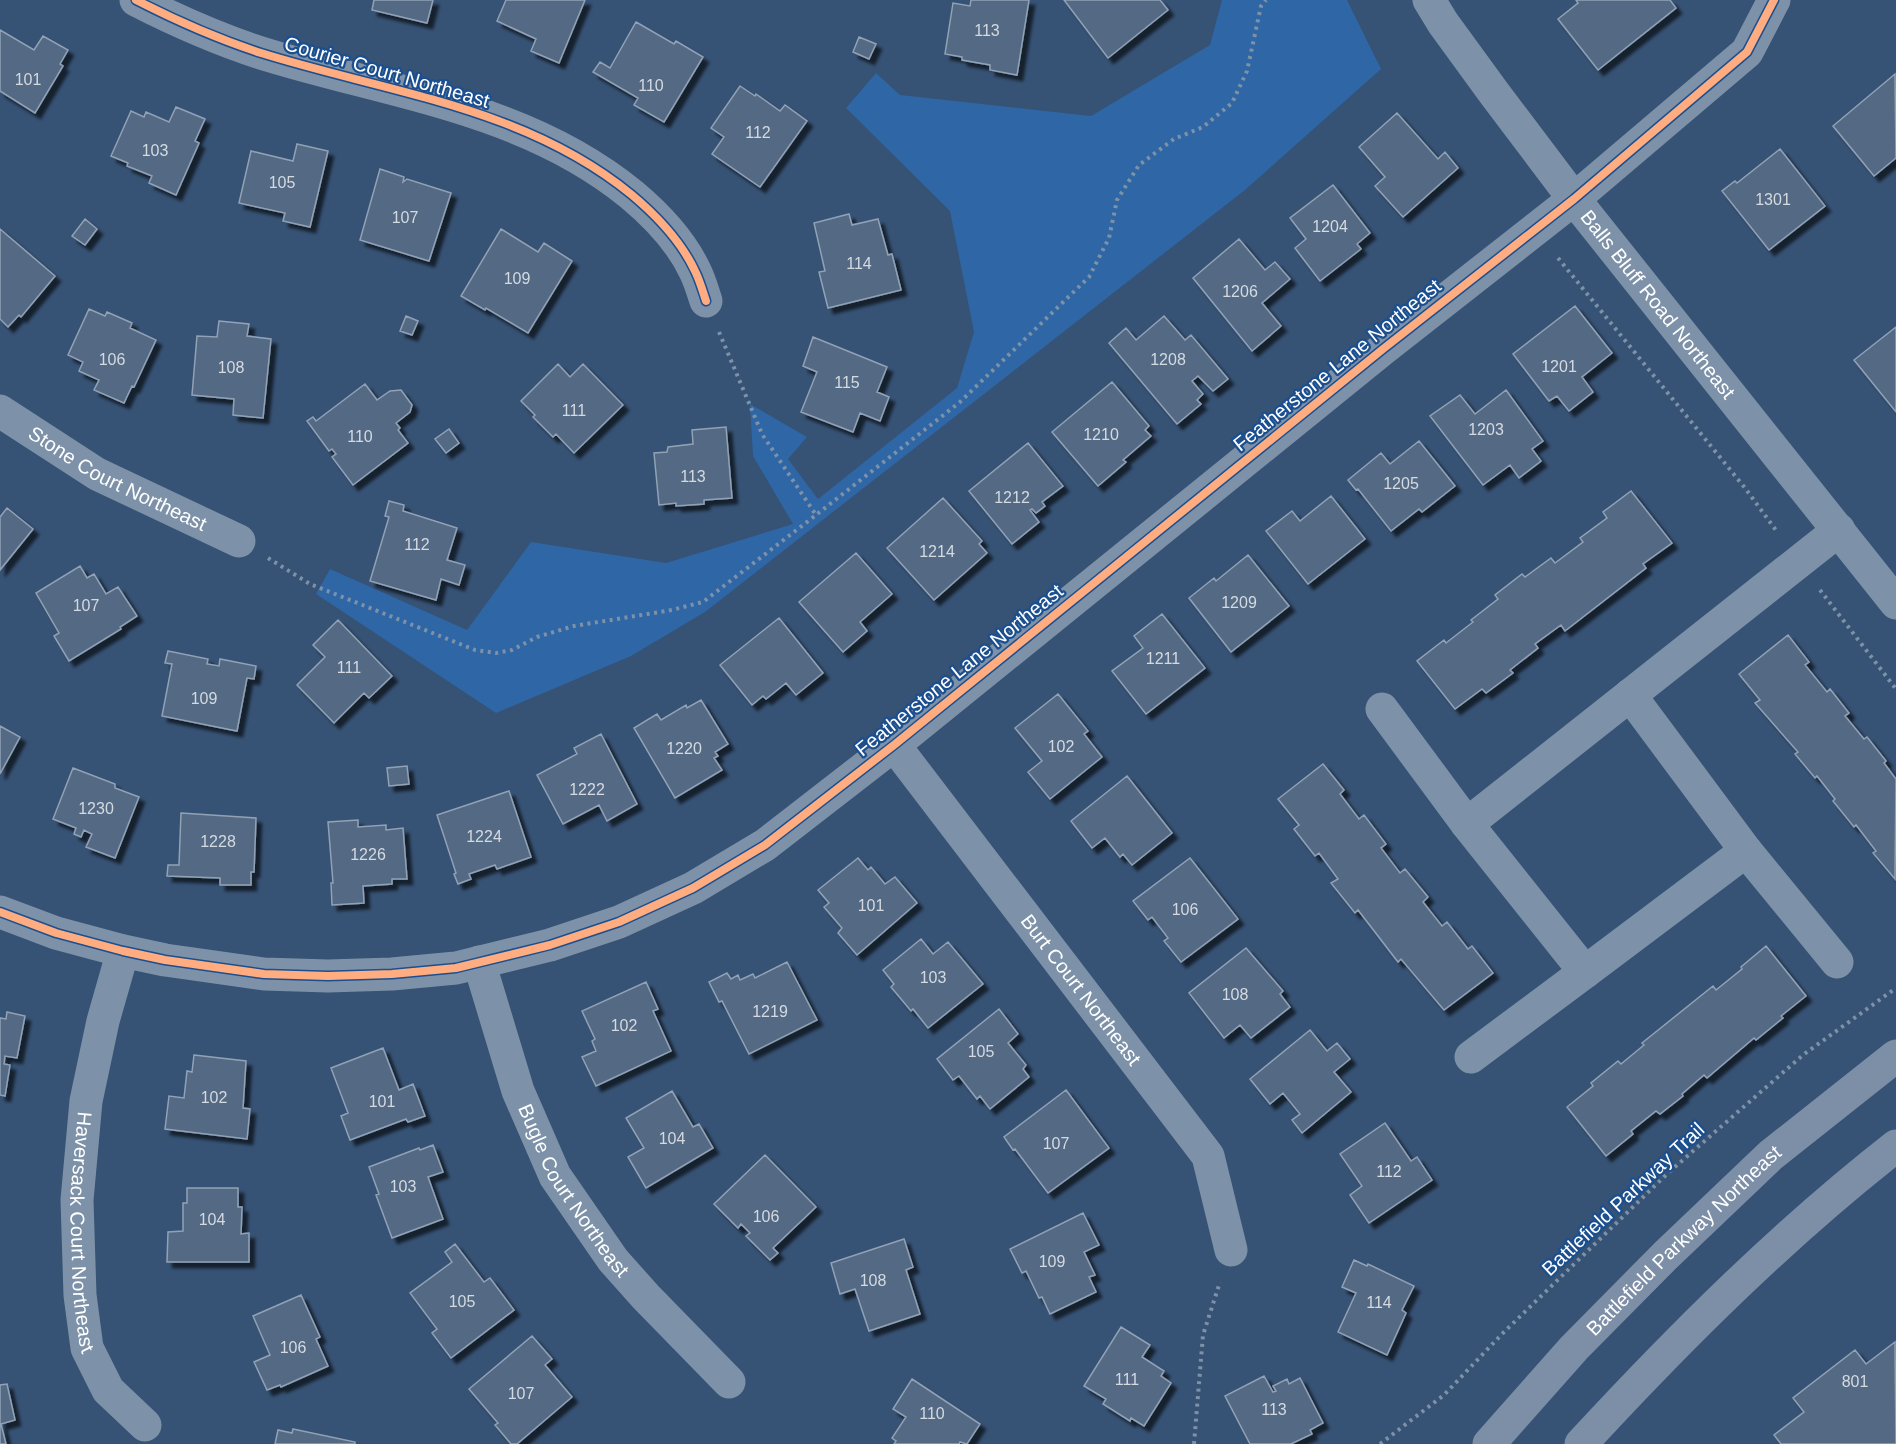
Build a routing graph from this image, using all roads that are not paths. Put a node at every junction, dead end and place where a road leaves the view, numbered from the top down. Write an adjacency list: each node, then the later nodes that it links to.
1 (136, 0): 5 (street, Courier Court Northeast)
2 (1429, 0): 4 (street, Balls Bluff Road Northeast)
3 (1774, 0): 4 (street, Featherstone Lane Northeast)
4 (1574, 199): 7 (street, Balls Bluff Road Northeast); 12 (street, Featherstone Lane Northeast)
5 (706, 301)
6 (0, 411): 8 (street, Stone Court Northeast)
7 (1839, 530): 9 (street, Balls Bluff Road Northeast); 10 (street)
8 (239, 541)
9 (1896, 603)
10 (1630, 695): 13 (street); 14 (street)
11 (1382, 709): 13 (street)
12 (894, 745): 17 (street, Featherstone Lane Northeast); 23 (street, Burt Court Northeast)
13 (1467, 824): 19 (street)
14 (1746, 851): 18 (street); 19 (street)
15 (0, 912): 16 (street, Featherstone Lane Northeast)
16 (123, 951): 17 (street, Featherstone Lane Northeast); 25 (street, Haversack Court Northeast)
17 (479, 962): 24 (street, Bugle Court Northeast)
18 (1837, 962)
19 (1585, 972): 21 (street)
20 (1896, 1056): 26 (main road, Battlefield Parkway Northeast)
21 (1471, 1057)
22 (1896, 1146): 27 (main road)
23 (1231, 1250)
24 (729, 1382)
25 (145, 1425)
26 (1489, 1444)
27 (1581, 1444)

